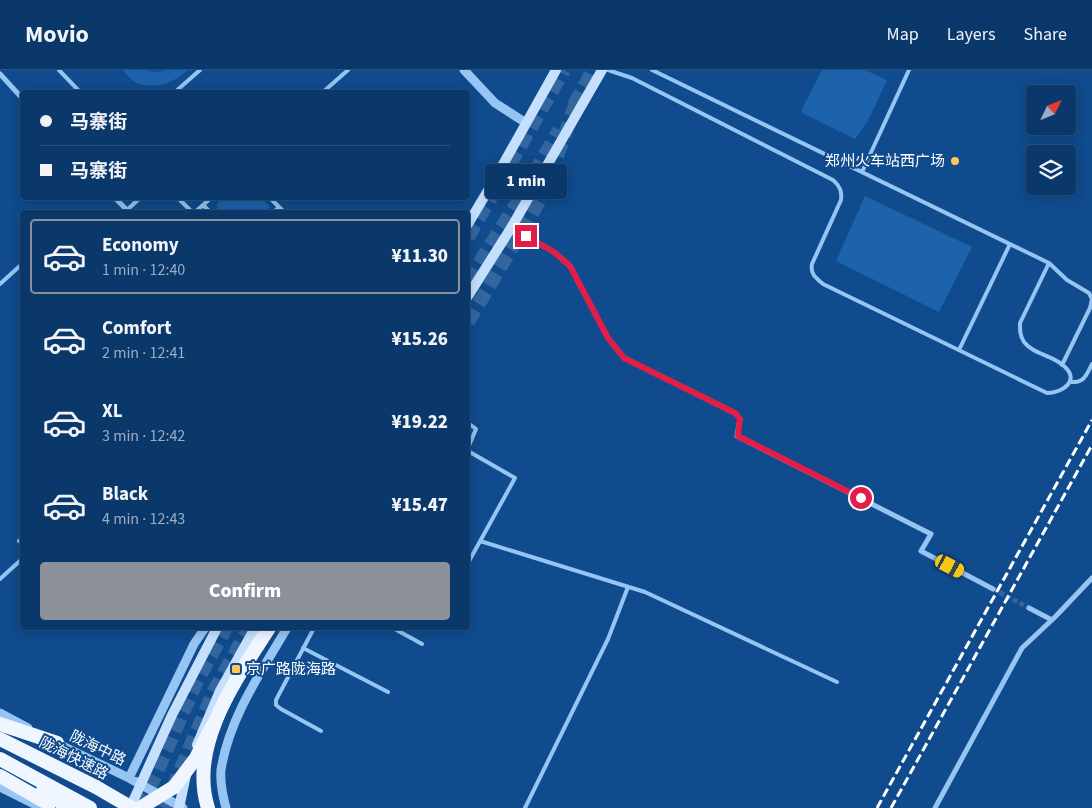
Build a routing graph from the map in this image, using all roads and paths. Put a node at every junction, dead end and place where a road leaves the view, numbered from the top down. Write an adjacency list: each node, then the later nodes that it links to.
1 (59, 70): 11 (lane)
2 (200, 70): 12 (lane)
3 (348, 70): 13 (lane)
4 (464, 70): 15 (street)
5 (556, 70): 15 (main road)
6 (602, 70): 32 (main road)
7 (608, 70): 38 (lane)
8 (652, 70): 16 (lane)
9 (909, 70): 16 (lane)
10 (0, 74): 14 (street)
11 (78, 90)
12 (177, 90)
13 (326, 90)
14 (20, 96)
15 (526, 123): 31 (main road)
16 (862, 172): 33 (lane)
17 (117, 200): 24 (street)
18 (138, 200): 25 (lane)
19 (180, 200): 26 (lane)
20 (209, 200): 22 (lane)
21 (272, 200): 23 (lane)
22 (203, 205): 27 (lane); 28 (lane)
23 (280, 207): 29 (lane); 30 (lane)
24 (127, 210)
25 (129, 210)
26 (191, 210)
27 (196, 210)
28 (208, 210)
29 (276, 210)
30 (282, 210)
31 (470, 221)
32 (511, 228): 37 (main road); 51 (street)
33 (1010, 244): 34 (lane); 38 (lane)
34 (1049, 263): 40 (lane); 40 (lane)
35 (20, 266): 36 (lane)
36 (0, 284)
37 (470, 293)
38 (959, 350): 41 (lane)
39 (1092, 364): 41 (lane)
40 (1062, 365): 41 (lane)
41 (1070, 382)
42 (470, 425): 43 (lane)
43 (470, 444)
44 (470, 451): 45 (lane)
45 (480, 541): 46 (lane); 50 (lane)
46 (470, 558)
47 (20, 561): 49 (lane)
48 (1092, 578): 53 (street)
49 (0, 579)
50 (628, 587): 63 (lane); 85 (lane)
51 (993, 588)
52 (1029, 608): 53 (street)
53 (1052, 620): 86 (street)
54 (204, 630): 73 (street)
55 (216, 630): 74 (main road)
56 (255, 630): 76 (main road)
57 (268, 630): 67 (highway)
58 (286, 630): 84 (street)
59 (313, 630): 62 (lane)
60 (397, 630): 61 (lane)
61 (422, 644)
62 (303, 648): 64 (lane); 68 (lane)
63 (837, 682)
64 (388, 692)
65 (0, 713): 70 (street, 陇海中路)
66 (0, 724): 70 (highway)
67 (213, 724): 82 (highway, bridge); 83 (highway, bridge)
68 (321, 731)
69 (0, 739): 81 (highway, 陇海快速路, bridge)
70 (57, 743): 73 (street, 陇海中路)
71 (4, 761): 79 (highway); 80 (highway)
72 (0, 776): 78 (highway)
73 (129, 778): 74 (street, 陇海中路)
74 (141, 786): 76 (street, 陇海中路); 81 (main road)
75 (0, 787): 77 (street)
76 (180, 807)
77 (42, 808)
78 (54, 808)
79 (69, 808)
80 (90, 808)
81 (131, 808)
82 (140, 808)
83 (208, 808)
84 (226, 808)
85 (525, 808)
86 (935, 808)

